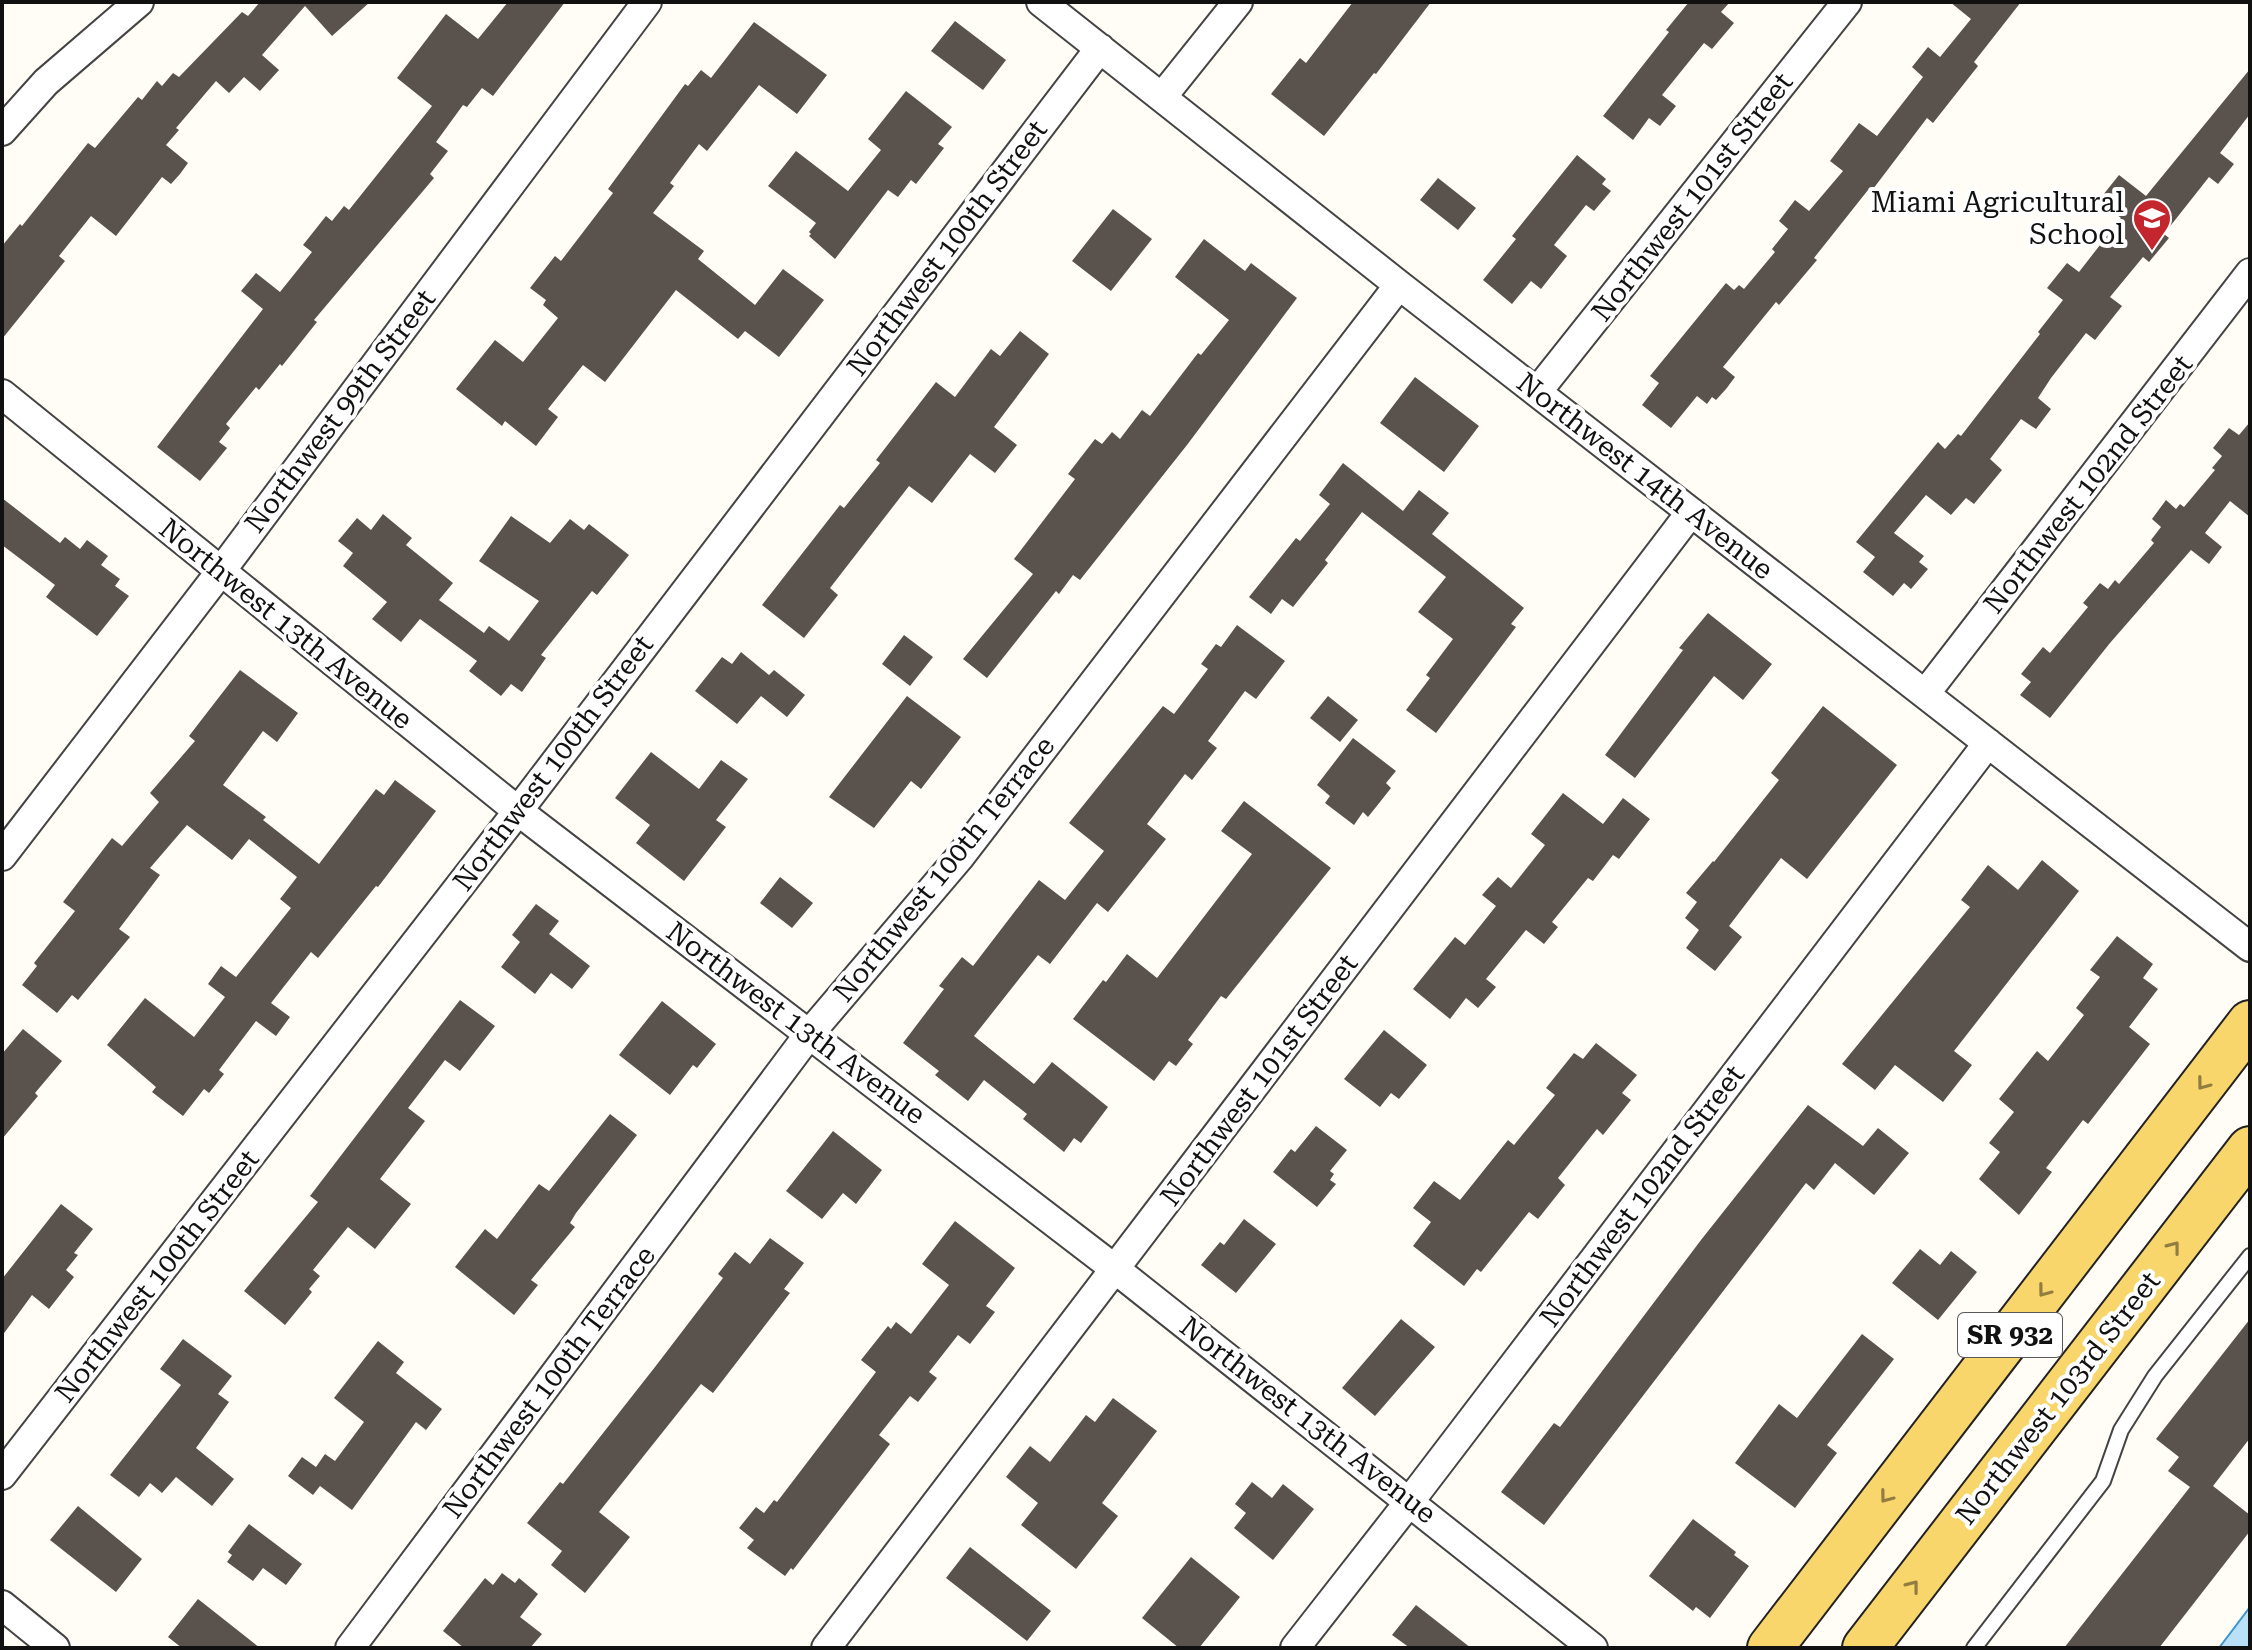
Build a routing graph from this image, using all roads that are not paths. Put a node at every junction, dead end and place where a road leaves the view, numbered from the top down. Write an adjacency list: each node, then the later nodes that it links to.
1 (139, 2): 8 (street)
2 (647, 2): 14 (street, Northwest 99th Street)
3 (1041, 2): 6 (street, Northwest 14th Avenue)
4 (1238, 2): 7 (street)
5 (1847, 2): 11 (street, Northwest 101st Street)
6 (1100, 48): 7 (street, Northwest 14th Avenue); 17 (street, Northwest 100th Street)
7 (1162, 97): 10 (street, Northwest 14th Avenue)
8 (2, 131)
9 (2250, 273): 15 (street, Northwest 102nd Street)
10 (1399, 285): 11 (street, Northwest 14th Avenue); 21 (street, Northwest 100th Terrace)
11 (1537, 392): 13 (street, Northwest 14th Avenue)
12 (2, 394): 14 (street, Northwest 13th Avenue)
13 (1691, 512): 15 (street, Northwest 14th Avenue); 24 (street, Northwest 101st Street)
14 (221, 571): 17 (street, Northwest 13th Avenue); 18 (street, Northwest 99th Street)
15 (1925, 694): 16 (street, Northwest 14th Avenue)
16 (1988, 743): 19 (street, Northwest 14th Avenue); 26 (street, Northwest 102nd Street)
17 (518, 811): 21 (street, Northwest 13th Avenue); 25 (street, Northwest 100th Street)
18 (2, 856)
19 (2250, 947)
20 (2250, 1023): 33 (main road, SR 932, one-way to 33)
21 (810, 1033): 24 (street, Northwest 13th Avenue); 29 (street, Northwest 100th Terrace)
22 (2250, 1149): 34 (main road, Northwest 103rd Street / SR 932, one-way to 22)
23 (2250, 1256): 35 (lane)
24 (1115, 1269): 26 (street, Northwest 13th Avenue); 30 (street, Northwest 101st Street)
25 (2, 1475)
26 (1410, 1501): 31 (street, Northwest 102nd Street); 32 (street, Northwest 13th Avenue)
27 (2, 1605): 28 (street)
28 (55, 1648)
29 (350, 1648)
30 (826, 1648)
31 (1295, 1648)
32 (1593, 1648)
33 (1770, 1648)
34 (1865, 1648)
35 (1974, 1648)

